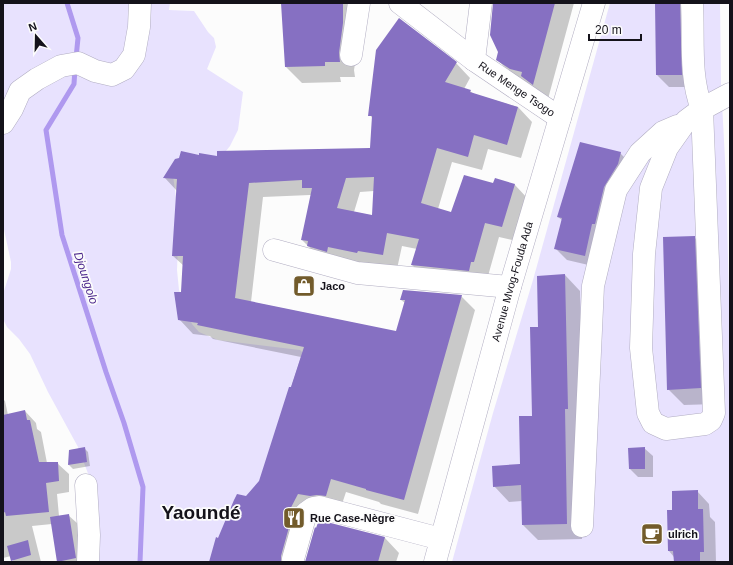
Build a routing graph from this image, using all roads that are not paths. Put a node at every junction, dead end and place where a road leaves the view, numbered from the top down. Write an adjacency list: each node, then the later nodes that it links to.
1 (140, 3): 12 (main road)
2 (359, 3): 7 (main road)
3 (400, 3): 8 (main road, Rue Menge Tsogo)
4 (481, 3): 8 (main road, Rue Menge Tsogo)
5 (594, 3): 11 (main road, Avenue Mvog-Fouda Ada)
6 (692, 3): 10 (main road)
7 (351, 55)
8 (474, 60): 11 (main road, Rue Menge Tsogo)
9 (730, 94): 10 (main road)
10 (694, 115): 10 (main road); 16 (main road)
11 (560, 118): 14 (main road, Avenue Mvog-Fouda Ada)
12 (3, 123)
13 (274, 250): 14 (main road)
14 (510, 287): 17 (main road, Avenue Mvog-Fouda Ada)
15 (86, 485): 19 (main road)
16 (582, 526)
17 (442, 538): 18 (main road); 20 (main road, Avenue Mvog-Fouda Ada)
18 (293, 559)
19 (88, 562)
20 (435, 562)

